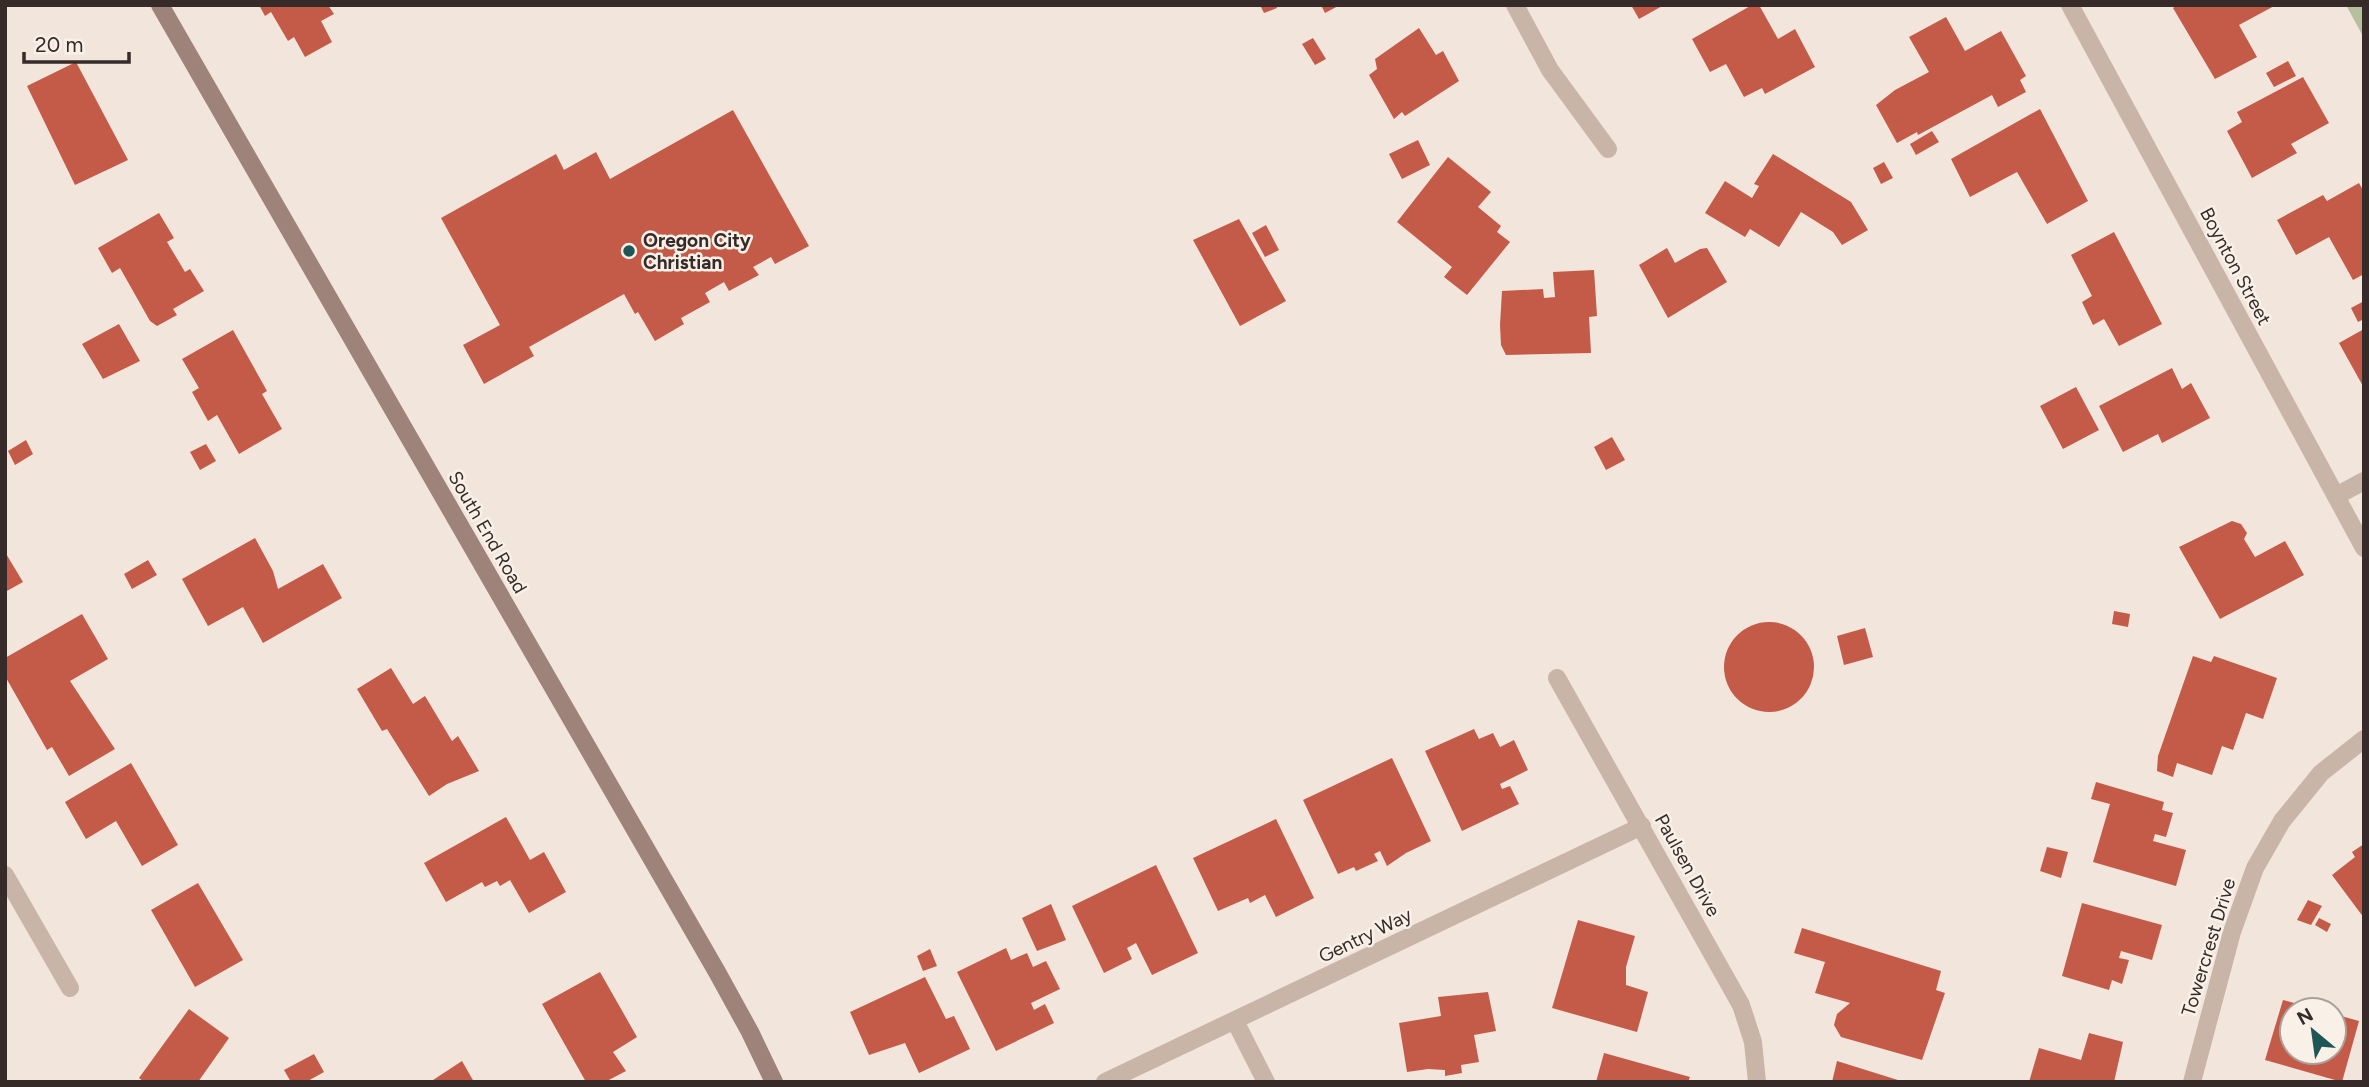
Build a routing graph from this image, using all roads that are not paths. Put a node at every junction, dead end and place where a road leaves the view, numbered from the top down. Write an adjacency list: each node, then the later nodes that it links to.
1 (160, 5): 14 (main road, South End Road)
2 (1515, 5): 4 (street)
3 (2070, 5): 6 (street, Boynton Street)
4 (1608, 149)
5 (2364, 481): 6 (street)
6 (2336, 496): 7 (street, Boynton Street)
7 (2364, 548)
8 (1557, 678): 10 (street, Paulsen Drive)
9 (2364, 739): 18 (street, Towercrest Drive)
10 (1642, 826): 13 (street, Gentry Way); 17 (street, Paulsen Drive)
11 (5, 875): 12 (street)
12 (70, 988)
13 (1235, 1021): 15 (street, Gentry Way); 16 (street)
14 (774, 1082)
15 (1105, 1082)
16 (1266, 1082)
17 (1757, 1082)
18 (2192, 1082)

